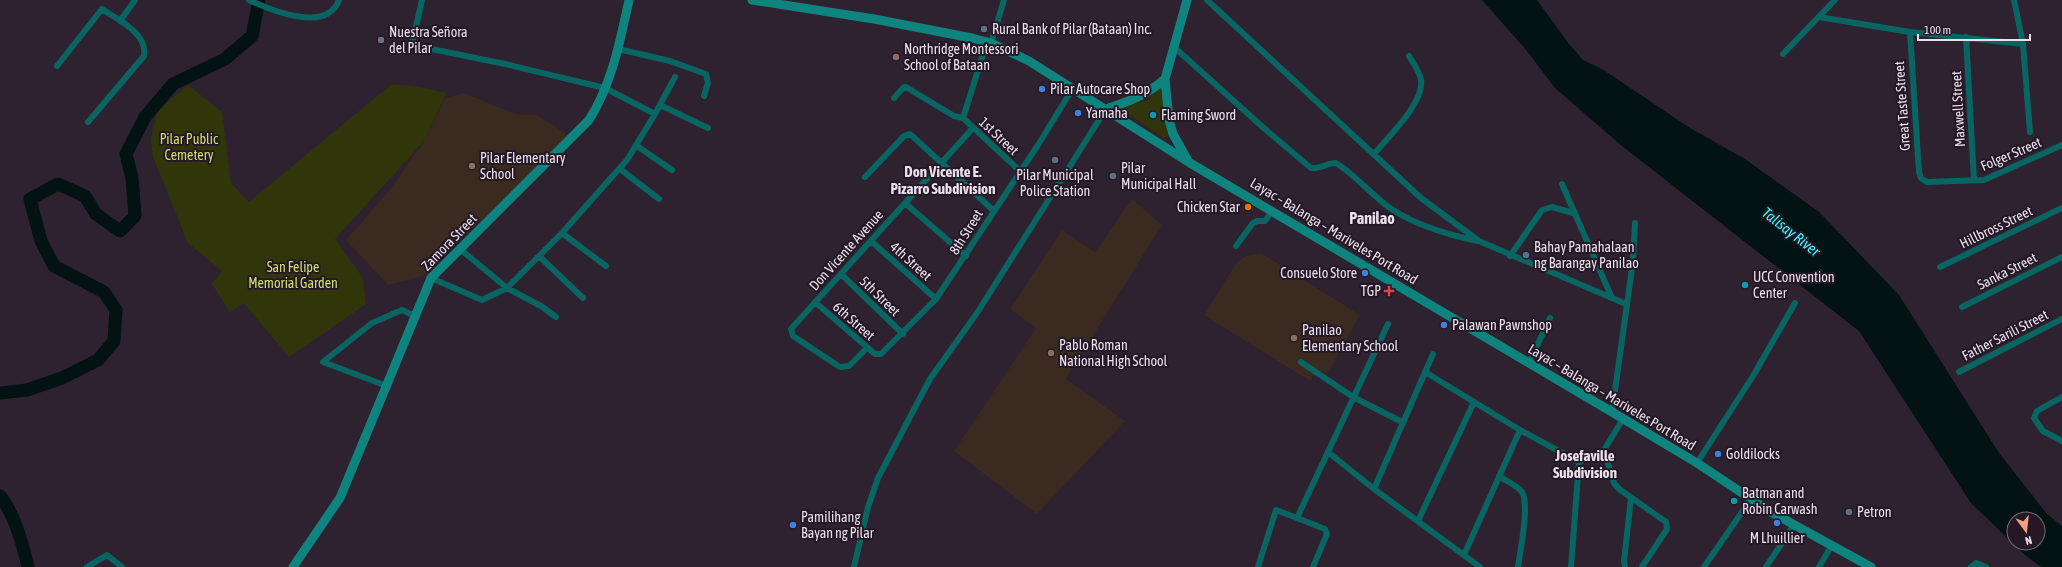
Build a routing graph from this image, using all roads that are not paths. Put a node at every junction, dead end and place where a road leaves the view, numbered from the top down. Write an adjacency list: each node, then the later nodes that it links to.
1 (136, 0): 13 (street)
2 (339, 0): 11 (street)
3 (422, 0): 25 (street)
4 (629, 0): 19 (main road, Zamora Street)
5 (752, 0): 16 (main road, Layac – Balanga – Mariveles Port Road)
6 (1004, 0): 16 (street)
7 (1187, 0): 18 (main road)
8 (1207, 0): 39 (street)
9 (1835, 0): 12 (street)
10 (2014, 0): 17 (street)
11 (252, 1)
12 (1818, 17): 14 (street); 20 (street)
13 (120, 21): 22 (street); 33 (street)
14 (1910, 32): 15 (street); 46 (street, Great Taste Street)
15 (1966, 37): 17 (street); 47 (street, Maxwell Street)
16 (989, 42): 26 (main road, Layac – Balanga – Mariveles Port Road); 32 (street)
17 (2023, 44): 36 (street)
18 (1174, 48): 24 (main road); 58 (street)
19 (618, 49): 25 (main road, Zamora Street); 27 (street)
20 (1783, 54)
21 (1409, 56): 39 (street)
22 (57, 66)
23 (675, 77): 29 (street)
24 (1165, 79): 30 (main road); 41 (main road)
25 (605, 88): 31 (street); 60 (main road, Zamora Street)
26 (1073, 88): 30 (main road, Layac – Balanga – Mariveles Port Road); 44 (street, 8th Street)
27 (704, 96)
28 (894, 98): 32 (street)
29 (660, 105): 31 (street); 34 (street)
30 (1106, 109): 41 (main road, Layac – Balanga – Mariveles Port Road); 115 (street)
31 (655, 114): 38 (street)
32 (963, 118): 35 (street, 1st Street)
33 (88, 122)
34 (708, 128)
35 (972, 128): 40 (street, Don Vicente Avenue); 44 (street, 1st Street)
36 (2030, 132)
37 (2062, 144): 47 (street, Folger Street)
38 (637, 146): 42 (street); 43 (street)
39 (1374, 154): 58 (street)
40 (941, 163): 45 (street); 50 (street, Don Vicente Avenue); 52 (street)
41 (1190, 163): 53 (main road, Layac – Balanga – Mariveles Port Road)
42 (620, 169): 49 (street); 56 (street)
43 (672, 170)
44 (1020, 172): 52 (street, 8th Street)
45 (865, 177)
46 (1921, 178): 47 (street, Folger Street)
47 (1974, 180)
48 (1562, 184): 54 (street)
49 (659, 199)
50 (906, 202): 57 (street, Don Vicente Avenue); 62 (street)
51 (2062, 208): 66 (street, Hillbross Street)
52 (994, 211): 62 (street, 8th Street)
53 (1272, 212): 59 (street); 87 (main road, Layac – Balanga – Mariveles Port Road)
54 (1573, 213): 63 (street); 71 (street)
55 (1635, 223): 75 (street)
56 (562, 233): 61 (street); 65 (street)
57 (871, 241): 67 (street, Don Vicente Avenue); 72 (street, 4th Street)
58 (1479, 241): 63 (street)
59 (1236, 246)
60 (460, 249): 68 (main road, Zamora Street); 69 (street)
61 (539, 256): 69 (street); 70 (street)
62 (966, 256): 72 (street, 8th Street)
63 (1510, 256): 71 (street)
64 (2062, 257): 76 (street, Sanka Street)
65 (606, 266)
66 (1940, 267)
67 (841, 274): 73 (street, Don Vicente Avenue); 82 (street, 5th Street)
68 (431, 278): 69 (street); 77 (main road, Zamora Street)
69 (507, 288): 78 (street)
70 (583, 298)
71 (1612, 298): 75 (street)
72 (936, 299): 82 (street, 8th Street)
73 (815, 302): 83 (street, 6th Street); 83 (street, Don Vicente Avenue)
74 (1795, 302): 102 (street)
75 (1626, 304): 94 (street)
76 (1962, 307)
77 (415, 316): 90 (main road, Zamora Street); 90 (street)
78 (556, 317)
79 (1550, 318): 87 (street)
80 (2062, 319): 89 (street, Father Sarili Street)
81 (1388, 324): 91 (street)
82 (903, 334): 85 (street, 8th Street)
83 (867, 348): 85 (street, 6th Street)
84 (1433, 354): 88 (street)
85 (878, 356)
86 (1301, 362): 91 (street)
87 (1529, 363): 94 (main road, Layac – Balanga – Mariveles Port Road)
88 (1425, 372): 93 (street); 96 (street)
89 (1959, 372)
90 (387, 386): 114 (main road, Zamora Street)
91 (1353, 397): 96 (street); 100 (street)
92 (2062, 397): 98 (street)
93 (1474, 402): 97 (street); 108 (street)
94 (1612, 412): 95 (main road, Layac – Balanga – Mariveles Port Road)
95 (1622, 420): 99 (street); 102 (main road, Layac – Balanga – Mariveles Port Road)
96 (1402, 422): 104 (street)
97 (1520, 430): 101 (street); 103 (street)
98 (2062, 441)
99 (1604, 450): 101 (street); 105 (street)
100 (1328, 452): 104 (street); 107 (street)
101 (1579, 462): 120 (street)
102 (1697, 463): 106 (main road, Layac – Balanga – Mariveles Port Road)
103 (1499, 476): 111 (street); 119 (street)
104 (1374, 489): 108 (street)
105 (1631, 498): 121 (street); 122 (street)
106 (1751, 499): 109 (main road, Layac – Balanga – Mariveles Port Road); 123 (street)
107 (1297, 518): 116 (street); 117 (street)
108 (1418, 521): 111 (street)
109 (1794, 525): 110 (main road, Layac – Balanga – Mariveles Port Road); 124 (street)
110 (1832, 545): 125 (street); 126 (main road, Layac – Balanga – Mariveles Port Road)
111 (1464, 555): 118 (street)
112 (87, 567): 113 (street)
113 (122, 567)
114 (293, 567)
115 (854, 567)
116 (1258, 567)
117 (1313, 567)
118 (1480, 567)
119 (1518, 567)
120 (1571, 567)
121 (1626, 567)
122 (1642, 567)
123 (1704, 567)
124 (1766, 567)
125 (1818, 567)
126 (1871, 567)
127 (1971, 567): 128 (street)
128 (1986, 567)

